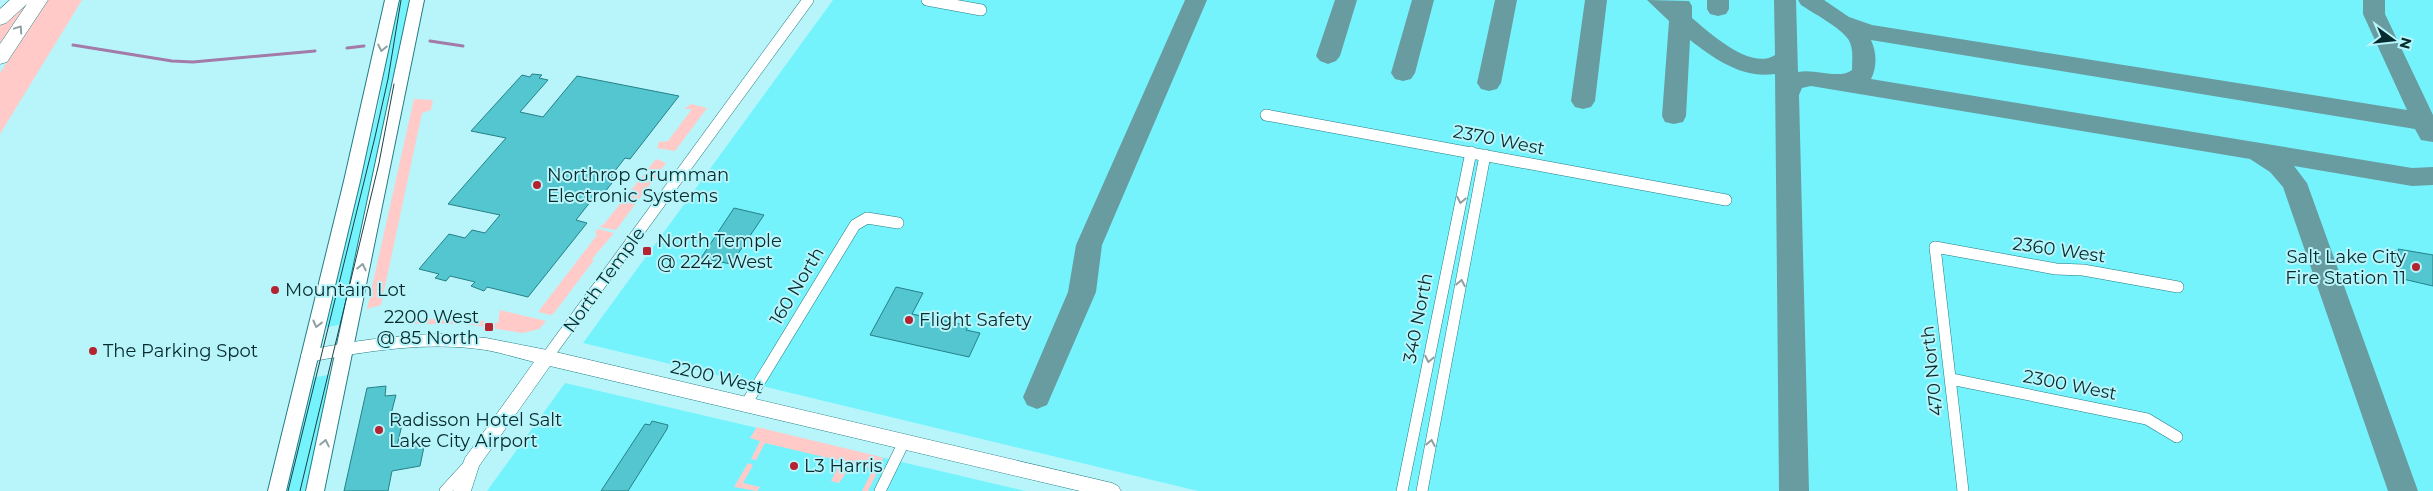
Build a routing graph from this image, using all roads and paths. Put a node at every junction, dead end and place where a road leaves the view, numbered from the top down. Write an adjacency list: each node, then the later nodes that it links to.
1 (21, 0): 8 (highway)
2 (39, 0): 9 (highway, one-way to 2)
3 (392, 0): 18 (main road, one-way to 18)
4 (417, 0): 17 (main road, one-way to 4)
5 (808, 0): 19 (street, North Temple)
6 (927, 0): 7 (street)
7 (981, 10)
8 (0, 19)
9 (0, 58)
10 (1266, 115): 11 (street, 2370 West)
11 (1471, 152): 12 (street, 2370 West); 31 (street, 340 North, one-way to 31)
12 (1485, 155): 13 (street, 2370 West); 32 (street, 340 North, one-way to 12)
13 (1726, 200)
14 (898, 223): 21 (street, 160 North)
15 (1935, 247): 16 (street, 2360 West); 20 (street, 470 North)
16 (2178, 287)
17 (345, 349): 18 (street, 2200 West); 19 (street, 2200 West); 26 (main road, one-way to 17)
18 (309, 356): 25 (main road)
19 (547, 357): 21 (street, 2200 West); 24 (street, North Temple)
20 (1951, 379): 22 (street, 2300 West); 33 (street, 470 North)
21 (746, 404): 23 (street, 2200 West)
22 (2177, 437)
23 (904, 442): 29 (street); 30 (street, 2200 West)
24 (470, 463): 27 (street, North Temple); 28 (street, North Temple)
25 (277, 491)
26 (315, 491)
27 (445, 491)
28 (462, 491)
29 (880, 491)
30 (1112, 491)
31 (1402, 491)
32 (1422, 491)
33 (1962, 491)

